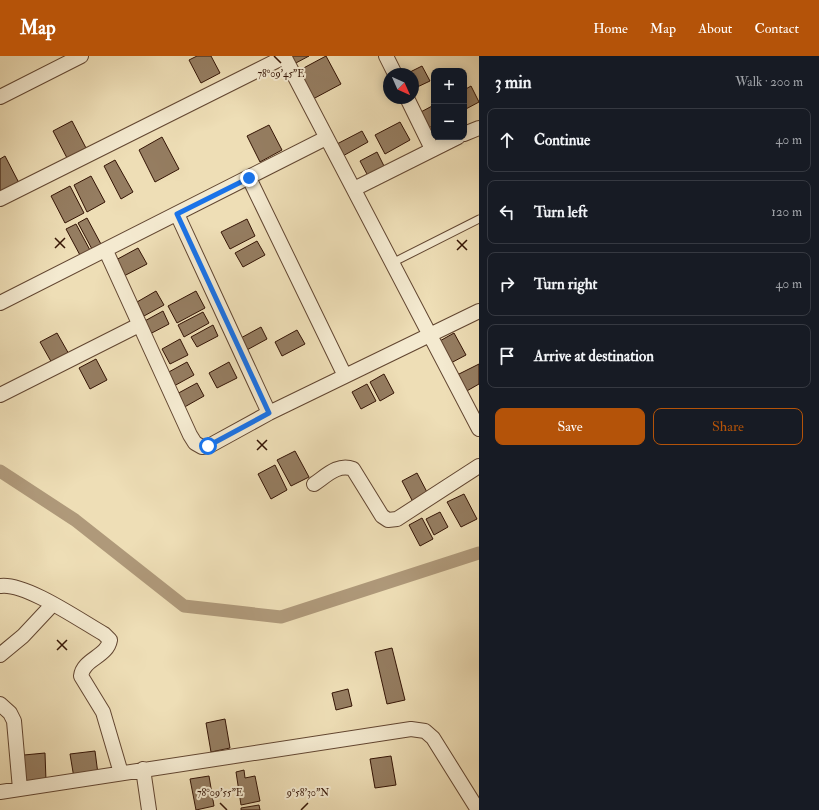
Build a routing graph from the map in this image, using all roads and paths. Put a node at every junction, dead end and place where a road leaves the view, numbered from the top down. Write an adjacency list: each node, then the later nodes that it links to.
1 (81, 56): 5 (street)
2 (386, 56): 4 (street)
3 (284, 57): 9 (street); 14 (street)
4 (392, 68)
5 (0, 96)
6 (410, 104): 11 (street)
7 (479, 128): 8 (street)
8 (467, 133)
9 (326, 138): 12 (street); 13 (street)
10 (452, 140): 11 (street)
11 (432, 149): 13 (street)
12 (249, 178): 15 (street); 23 (street)
13 (354, 189): 18 (street)
14 (0, 199)
15 (177, 214): 17 (street); 25 (street)
16 (479, 219): 18 (lane)
17 (106, 251): 19 (street); 21 (street)
18 (392, 263): 22 (street)
19 (0, 304)
20 (479, 311): 22 (street)
21 (139, 325): 24 (street); 25 (street)
22 (429, 335): 23 (street); 26 (street)
23 (345, 376): 25 (street)
24 (0, 395)
25 (269, 413)
26 (479, 429)
27 (479, 466): 28 (street)
28 (314, 484)
29 (0, 586): 30 (street)
30 (52, 605): 31 (street); 34 (street)
31 (0, 655)
32 (0, 704): 35 (street)
33 (143, 769): 34 (street); 37 (street); 38 (street)
34 (121, 773): 35 (street)
35 (20, 789): 36 (street)
36 (0, 792)
37 (149, 810)
38 (478, 810)

